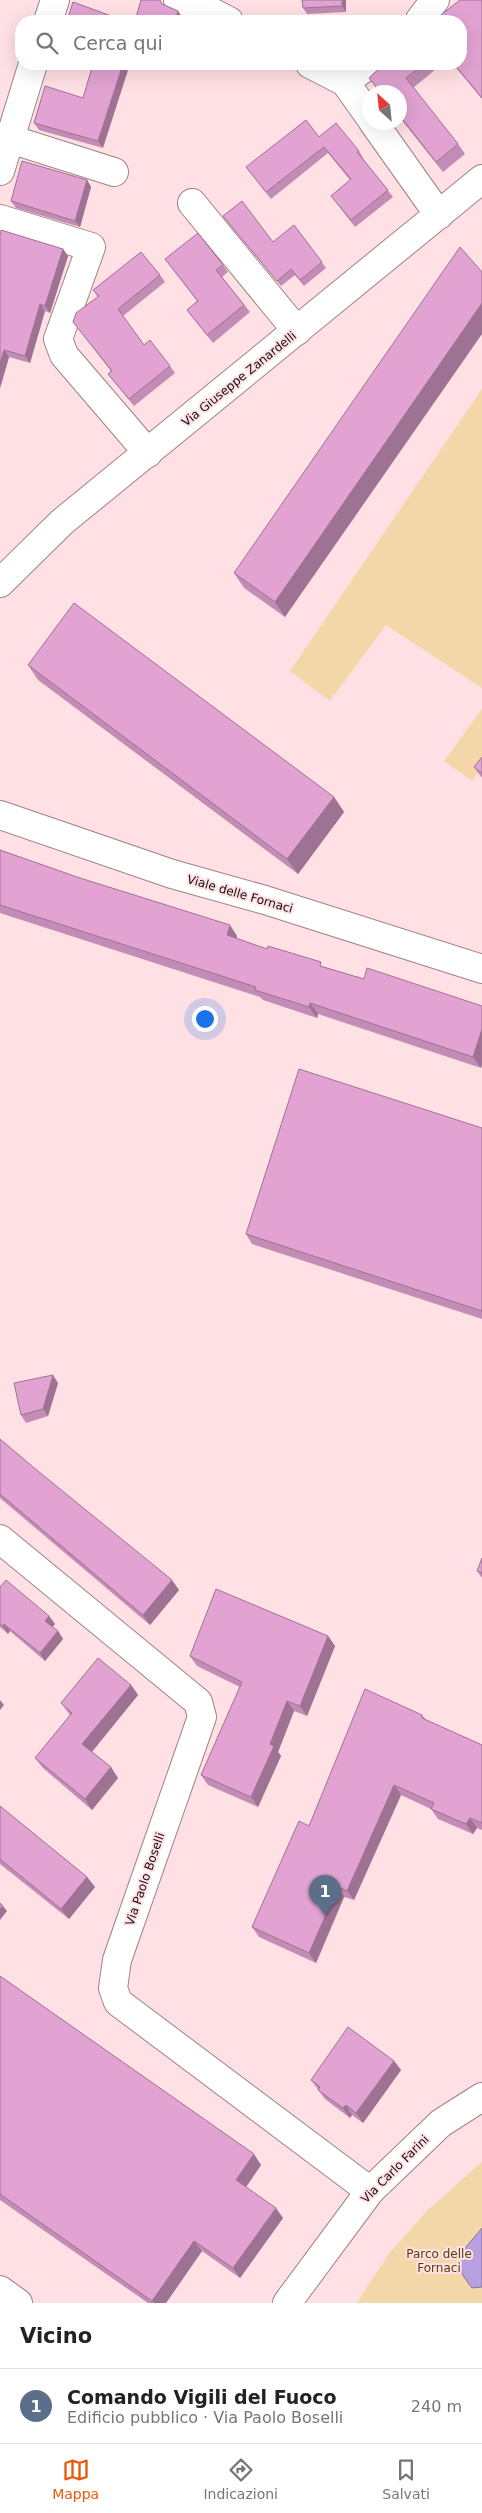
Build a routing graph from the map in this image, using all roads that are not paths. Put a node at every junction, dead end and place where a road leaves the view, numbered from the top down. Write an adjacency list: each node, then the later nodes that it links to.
1 (55, 0): 4 (street)
2 (178, 0): 5 (street)
3 (435, 0): 6 (street)
4 (50, 15)
5 (217, 15)
6 (424, 15)
7 (31, 70): 13 (street)
8 (322, 70): 10 (street)
9 (362, 70): 10 (street)
10 (345, 82): 11 (street)
11 (362, 106)
12 (379, 130): 18 (street)
13 (10, 139): 14 (street); 15 (street)
14 (0, 171)
15 (114, 172)
16 (482, 179): 18 (street, Via Giuseppe Zanardelli)
17 (192, 203): 20 (street)
18 (439, 215): 20 (street, Via Giuseppe Zanardelli)
19 (0, 219): 21 (street)
20 (297, 331): 21 (street, Via Giuseppe Zanardelli)
21 (148, 453): 22 (street, Via Giuseppe Zanardelli)
22 (0, 583)
23 (0, 815): 24 (street, Viale delle Fornaci)
24 (482, 969)
25 (0, 1539): 27 (street, Via Paolo Boselli)
26 (482, 2097): 27 (street, Via Carlo Farini)
27 (370, 2190): 30 (street, Via Carlo Farini)
28 (0, 2290): 29 (street)
29 (18, 2303)
30 (287, 2303)

